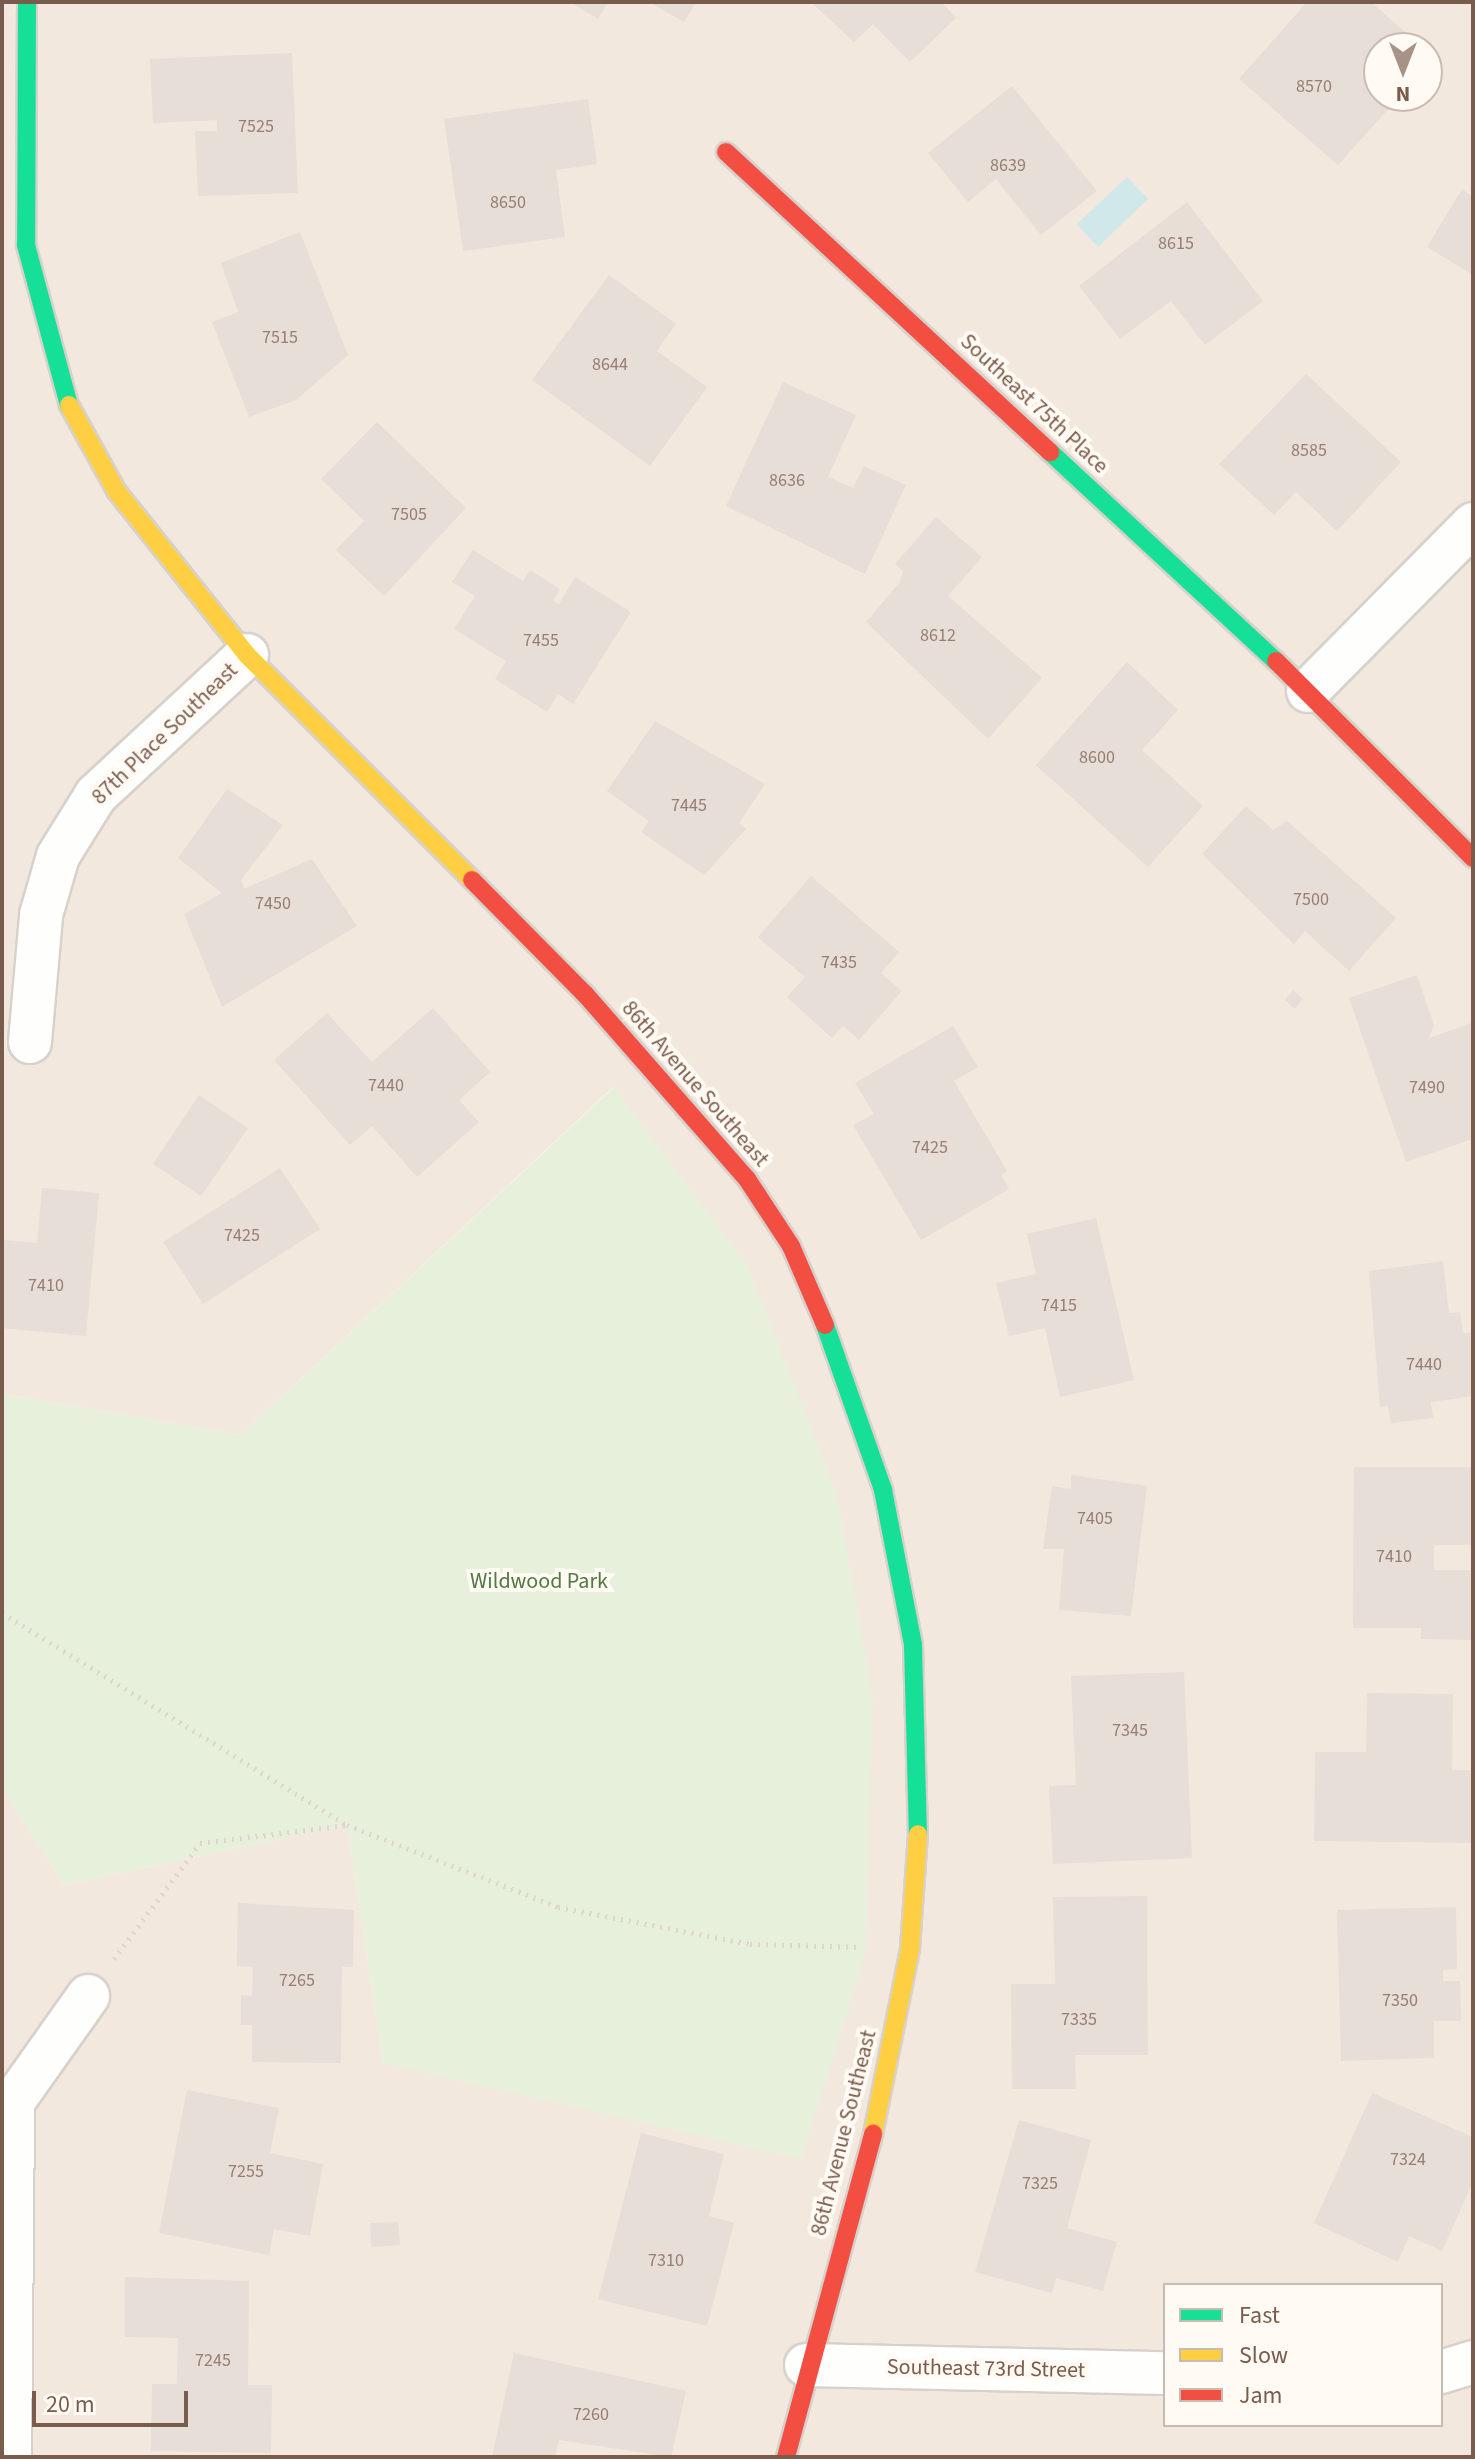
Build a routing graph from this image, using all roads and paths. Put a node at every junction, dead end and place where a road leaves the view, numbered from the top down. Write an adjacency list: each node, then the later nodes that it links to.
1 (27, 2): 4 (street, 86th Avenue Southeast)
2 (726, 152): 5 (street, Southeast 75th Place)
3 (1473, 524): 5 (street)
4 (247, 655): 7 (street, 87th Place Southeast); 10 (street, 86th Avenue Southeast)
5 (1308, 691): 6 (street, Southeast 75th Place)
6 (1473, 858)
7 (30, 1042)
8 (2, 1613): 9 (path)
9 (347, 1825): 10 (path); 11 (path)
10 (910, 1948): 13 (street, 86th Avenue Southeast)
11 (88, 1996): 16 (street)
12 (1473, 2362): 14 (street)
13 (806, 2365): 15 (street, Southeast 73rd Street); 17 (street, 86th Avenue Southeast)
14 (1443, 2371)
15 (1163, 2373)
16 (10, 2457)
17 (786, 2457)

